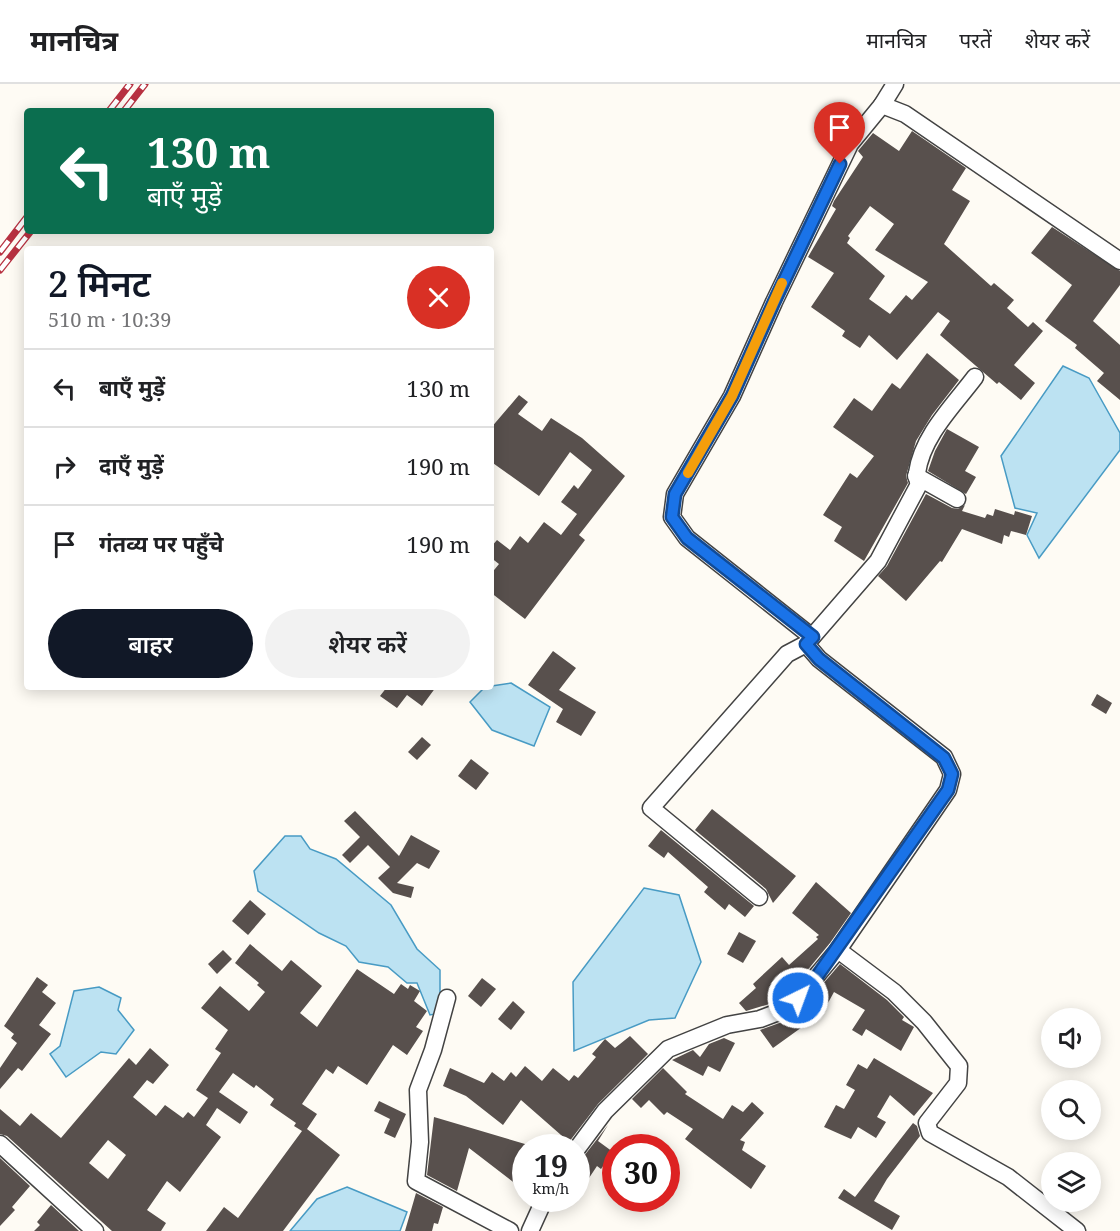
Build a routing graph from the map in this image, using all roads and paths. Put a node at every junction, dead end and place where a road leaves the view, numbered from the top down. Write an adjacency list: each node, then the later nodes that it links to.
1 (895, 84): 2 (street)
2 (882, 105): 3 (street); 7 (street)
3 (1120, 261)
4 (975, 377): 5 (street)
5 (916, 476): 6 (street); 7 (street)
6 (957, 499)
7 (809, 641): 8 (street); 9 (street)
8 (759, 897)
9 (838, 950): 11 (street); 17 (street)
10 (447, 998): 15 (street)
11 (587, 1134)
12 (0, 1144): 14 (street)
13 (539, 1212): 16 (street)
14 (95, 1231)
15 (510, 1231)
16 (530, 1231)
17 (1077, 1231)

